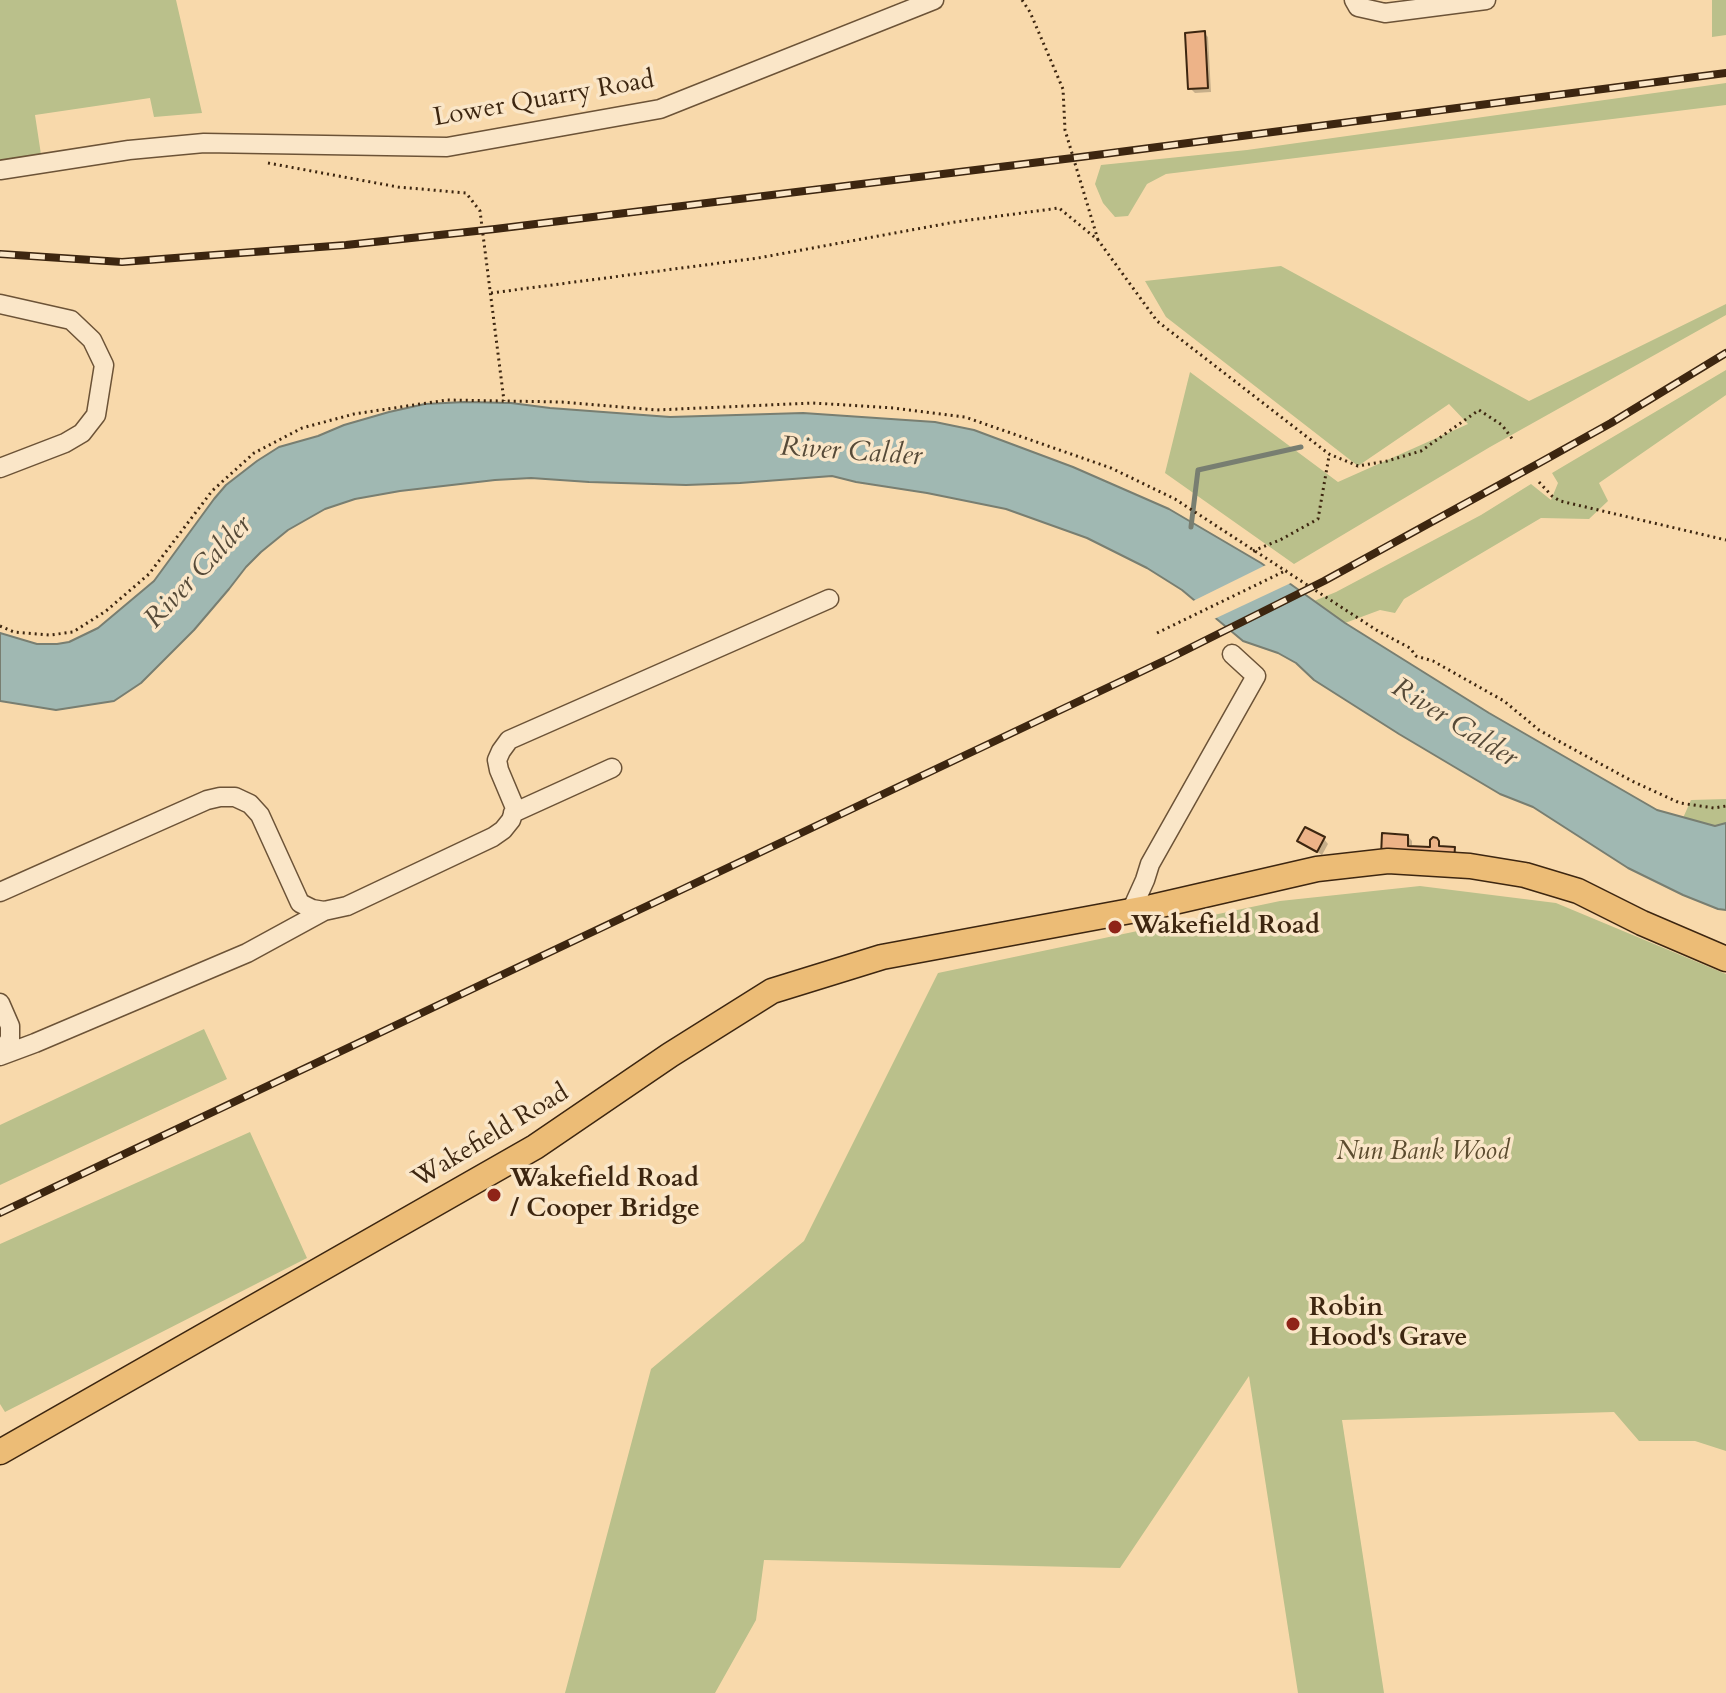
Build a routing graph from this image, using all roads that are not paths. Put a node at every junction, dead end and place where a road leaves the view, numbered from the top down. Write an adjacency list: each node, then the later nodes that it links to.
1 (934, 0): 4 (street, Lower Quarry Road)
2 (1354, 0): 3 (street)
3 (1486, 0)
4 (0, 170)
5 (0, 304): 6 (street)
6 (0, 468)
7 (829, 599): 10 (street)
8 (1232, 654): 13 (street)
9 (612, 768): 10 (street)
10 (513, 813): 12 (street)
11 (0, 892): 12 (street)
12 (324, 911): 16 (street)
13 (1131, 911): 14 (highway, Wakefield Road); 17 (highway, Wakefield Road)
14 (1726, 959)
15 (0, 1003): 16 (street)
16 (0, 1055)
17 (0, 1452)

